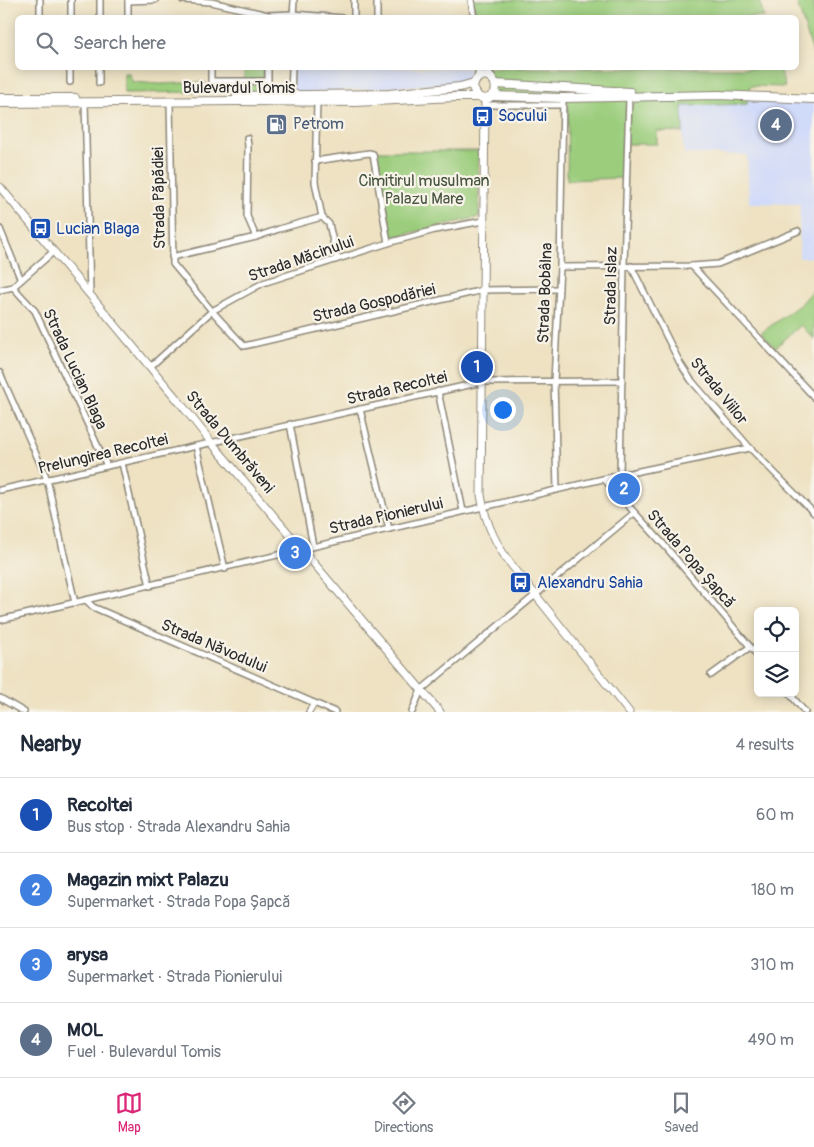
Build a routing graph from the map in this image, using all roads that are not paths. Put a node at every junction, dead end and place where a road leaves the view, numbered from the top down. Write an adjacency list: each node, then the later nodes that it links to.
1 (40, 0): 12 (street)
2 (71, 0): 13 (street)
3 (100, 0): 14 (street)
4 (154, 0): 10 (street)
5 (183, 0): 11 (street)
6 (294, 0): 17 (street)
7 (354, 0): 18 (street)
8 (377, 0): 19 (street)
9 (471, 0): 20 (street)
10 (128, 1): 15 (street)
11 (211, 1): 16 (street)
12 (40, 15)
13 (71, 15)
14 (100, 15)
15 (128, 15)
16 (264, 15)
17 (293, 15)
18 (354, 15)
19 (377, 15)
20 (474, 15)
21 (70, 70): 30 (street)
22 (99, 70): 31 (street)
23 (212, 70): 24 (street)
24 (268, 70)
25 (292, 70): 33 (street)
26 (478, 70): 28 (street)
27 (489, 70): 29 (street)
28 (475, 81): 29 (main road); 33 (main road, Bulevardul Tomis); 38 (main road)
29 (494, 81): 32 (main road); 34 (main road)
30 (70, 82)
31 (99, 83)
32 (814, 94)
33 (291, 96): 36 (main road, Bulevardul Tomis)
34 (493, 96): 38 (main road); 39 (main road)
35 (629, 97): 37 (main road); 39 (main road); 57 (street, Strada Islaz)
36 (0, 98)
37 (814, 99)
38 (482, 101): 39 (street); 42 (main road, Bulevardul Tomis); 48 (street)
39 (563, 101): 56 (street, Strada Bobâlna)
40 (85, 102): 41 (main road, Bulevardul Tomis); 43 (main road, Bulevardul Tomis); 65 (street)
41 (170, 102): 42 (main road, Bulevardul Tomis); 54 (street, Strada Păpădiei)
42 (317, 102): 45 (street)
43 (0, 104)
44 (247, 138): 51 (street)
45 (315, 161): 47 (street); 52 (street)
46 (0, 187): 53 (street, Strada Dumbrăveni)
47 (322, 218): 51 (street); 55 (street)
48 (484, 221): 52 (street, Strada Măcinului); 64 (street)
49 (0, 229): 60 (street)
50 (798, 231): 59 (street)
51 (256, 237): 54 (street)
52 (388, 243): 55 (street, Strada Măcinului)
53 (54, 252): 60 (street); 65 (street, Strada Dumbrăveni)
54 (172, 257): 66 (street, Strada Păpădiei)
55 (337, 259): 66 (street, Strada Măcinului)
56 (560, 266): 57 (street); 62 (street, Strada Bobâlna)
57 (624, 266): 58 (street); 70 (street, Strada Islaz)
58 (632, 266): 59 (street); 78 (street, Strada Viilor)
59 (692, 266): 73 (street)
60 (21, 280): 61 (street)
61 (13, 287): 63 (street); 80 (street, Strada Lucian Blaga)
62 (558, 289): 64 (street, Strada Gospodăriei); 69 (street, Strada Bobâlna)
63 (0, 290)
64 (483, 290): 66 (street, Strada Gospodăriei); 71 (street)
65 (90, 295): 67 (street, Strada Dumbrăveni)
66 (212, 311): 67 (street, Strada Măcinului)
67 (150, 367): 76 (street, Strada Dumbrăveni)
68 (0, 373): 83 (street)
69 (554, 381): 70 (street, Strada Recoltei); 71 (street, Strada Recoltei); 85 (street, Strada Bobâlna)
70 (622, 381): 81 (street, Strada Islaz)
71 (482, 382): 72 (street, Strada Recoltei); 86 (street)
72 (438, 391): 74 (street, Strada Recoltei); 87 (street)
73 (814, 396)
74 (360, 409): 75 (street, Strada Recoltei); 90 (street)
75 (290, 424): 76 (street, Strada Recoltei); 91 (street)
76 (211, 442): 77 (street, Prelungirea Recoltei); 92 (street, Strada Dumbrăveni)
77 (196, 446): 79 (street, Prelungirea Recoltei); 93 (street)
78 (750, 448): 81 (street, Strada Pionierului); 89 (street, Strada Viilor)
79 (122, 463): 80 (street, Prelungirea Recoltei); 94 (street)
80 (106, 466): 83 (street, Prelungirea Recoltei)
81 (620, 475): 82 (street, Strada Pionierului)
82 (604, 479): 85 (street, Strada Pionierului); 88 (street, Strada Popa Șapcă)
83 (47, 480): 84 (street, Prelungirea Recoltei); 97 (street)
84 (0, 490)
85 (557, 490): 86 (street, Strada Pionierului)
86 (482, 507): 87 (street, Strada Pionierului); 95 (street)
87 (463, 511): 90 (street, Strada Pionierului)
88 (634, 513): 95 (street); 99 (street, Strada Popa Șapcă)
89 (814, 513)
90 (389, 529): 91 (street, Strada Pionierului)
91 (313, 546): 92 (street, Strada Pionierului)
92 (302, 549): 93 (street, Strada Pionierului); 102 (street, Strada Dumbrăveni)
93 (225, 568): 94 (street, Strada Pionierului)
94 (150, 586): 96 (street, Strada Pionierului)
95 (535, 595): 102 (street); 111 (street)
96 (86, 600): 97 (street, Strada Pionierului); 105 (street, Strada Năvodului)
97 (74, 603): 98 (street, Strada Pionierului)
98 (0, 620)
99 (750, 646): 100 (street, Strada Popa Șapcă); 101 (street)
100 (755, 652)
101 (711, 675)
102 (421, 690): 109 (street); 110 (street, Strada Dumbrăveni)
103 (792, 697): 112 (street)
104 (0, 698): 106 (street)
105 (314, 703): 107 (street); 108 (street, Strada Năvodului)
106 (24, 712)
107 (309, 712)
108 (335, 712)
109 (412, 712)
110 (440, 712)
111 (630, 712)
112 (805, 712)

